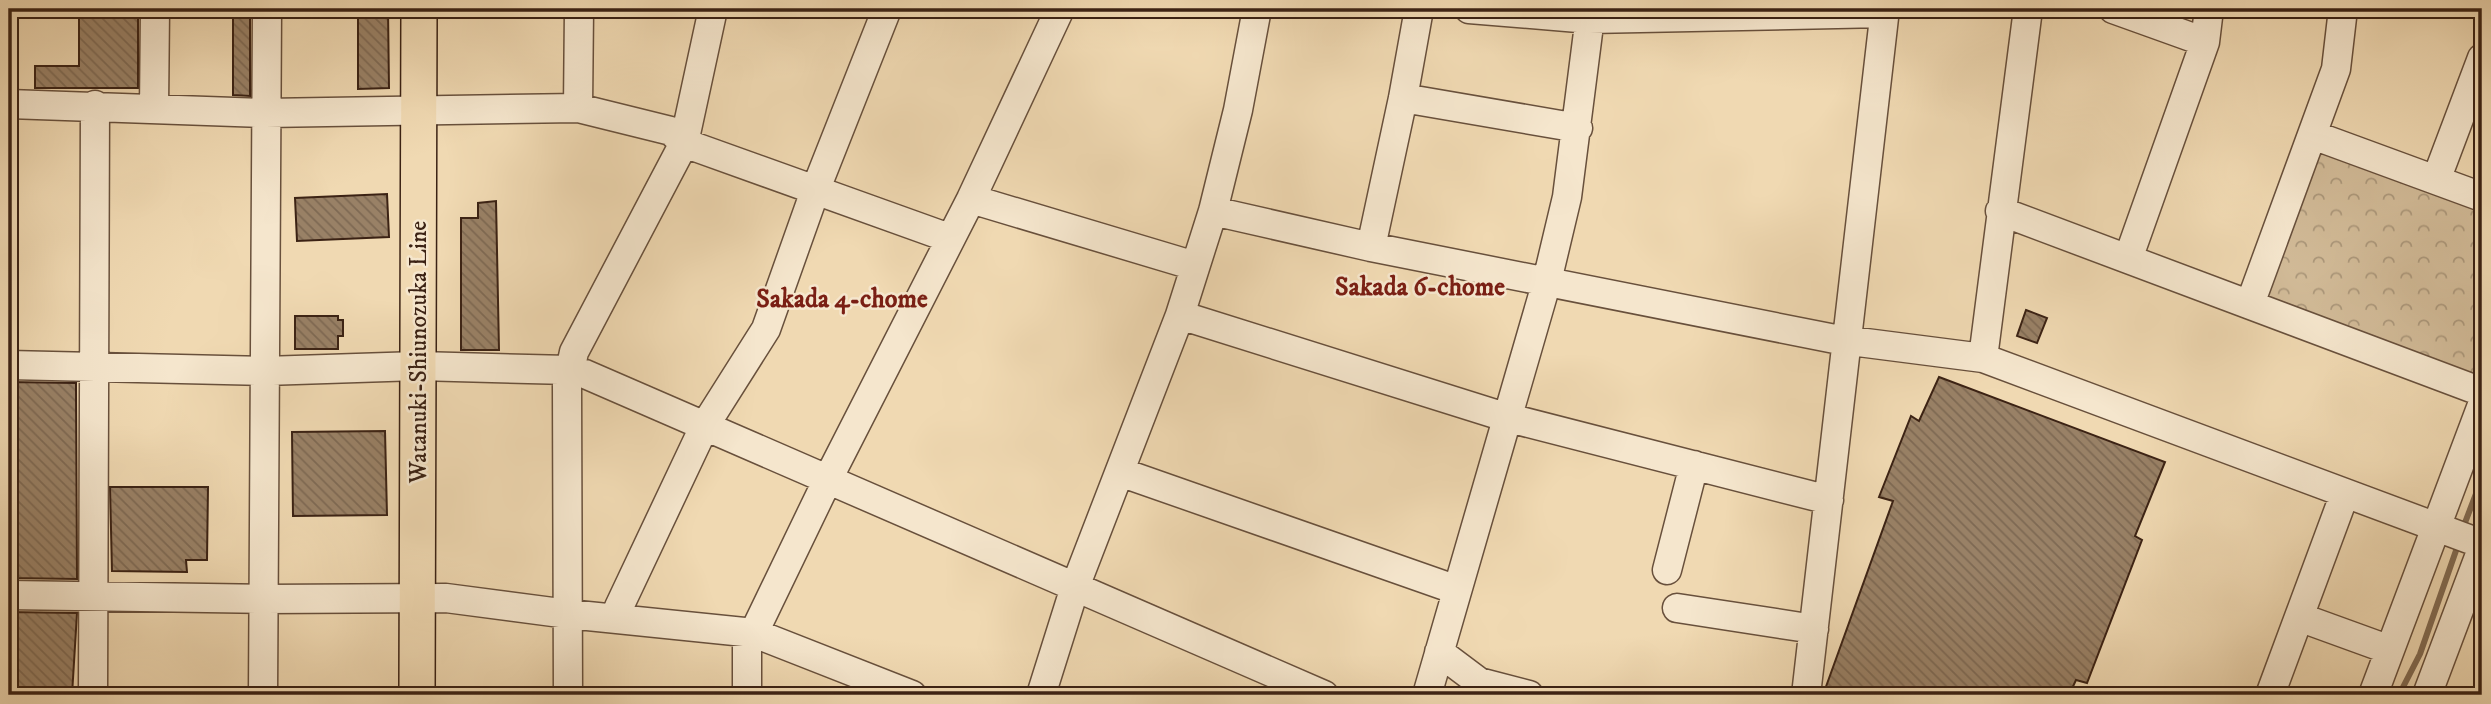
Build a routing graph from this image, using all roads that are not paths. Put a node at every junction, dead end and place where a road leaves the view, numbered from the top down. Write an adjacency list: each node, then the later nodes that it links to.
1 (155, 9): 22 (street)
2 (267, 9): 25 (street)
3 (419, 9): 24 (main road, Watanuki-Shiunozuka Line)
4 (579, 9): 23 (street)
5 (713, 9): 28 (street)
6 (887, 9): 30 (street)
7 (1060, 9): 32 (street)
8 (1257, 9): 33 (street)
9 (1419, 9): 19 (street)
10 (1469, 9): 16 (street)
11 (2028, 9): 34 (street)
12 (2113, 9): 17 (street)
13 (2208, 9): 17 (street)
14 (2343, 9): 27 (street)
15 (1884, 11): 16 (street); 42 (street)
16 (1591, 14): 26 (street)
17 (2205, 42): 37 (street)
18 (2482, 58): 29 (street)
19 (1403, 98): 26 (street); 36 (street)
20 (9, 104): 21 (street)
21 (95, 105): 22 (street); 46 (street)
22 (154, 108): 25 (street)
23 (578, 108): 24 (street); 28 (street)
24 (420, 109): 25 (street); 45 (main road, Watanuki-Shiunozuka Line)
25 (266, 113): 48 (street)
26 (1578, 128): 39 (street)
27 (2313, 135): 29 (street); 40 (street)
28 (684, 143): 30 (street); 47 (street)
29 (2436, 180): 31 (street)
30 (815, 191): 35 (street); 52 (street)
31 (2482, 197)
32 (971, 199): 35 (street); 38 (street)
33 (1213, 211): 36 (street); 38 (street)
34 (2000, 211): 37 (street); 43 (street)
35 (949, 238): 55 (street)
36 (1371, 247): 39 (street)
37 (2128, 259): 40 (street)
38 (1195, 266): 41 (street)
39 (1547, 281): 42 (street); 51 (street)
40 (2250, 304): 49 (street)
41 (1180, 315): 51 (street); 54 (street)
42 (1847, 340): 43 (street); 57 (street)
43 (1983, 358): 56 (street)
44 (9, 365): 46 (street)
45 (418, 366): 47 (street); 48 (street); 66 (main road, Watanuki-Shiunozuka Line)
46 (92, 367): 48 (street); 65 (street)
47 (569, 370): 52 (street); 69 (street)
48 (265, 371): 67 (street)
49 (2482, 392)
50 (2482, 405): 58 (street)
51 (1505, 417): 53 (street); 63 (street)
52 (704, 427): 55 (street); 71 (street)
53 (1694, 465): 57 (street); 61 (street)
54 (1120, 472): 62 (street); 63 (street)
55 (828, 479): 62 (street); 73 (street)
56 (2345, 493): 58 (street); 70 (street)
57 (1829, 500): 72 (street)
58 (2437, 528): 59 (street); 74 (street)
59 (2482, 544)
60 (2482, 550): 89 (street)
61 (1667, 569)
62 (1075, 587): 82 (street); 83 (street)
63 (1457, 590): 75 (street)
64 (9, 595): 65 (street)
65 (92, 597): 67 (street); 76 (street)
66 (417, 597): 67 (street); 69 (street); 78 (main road, Watanuki-Shiunozuka Line)
67 (265, 599): 77 (street)
68 (1677, 608): 72 (street)
69 (568, 614): 71 (street); 79 (street)
70 (2299, 617): 74 (street); 87 (street)
71 (618, 618): 73 (street)
72 (1814, 629): 86 (street)
73 (754, 633): 80 (street); 81 (street)
74 (2390, 650): 88 (street)
75 (1439, 652): 84 (street); 85 (street)
76 (93, 695)
77 (263, 695)
78 (417, 695)
79 (568, 695)
80 (747, 695)
81 (912, 695)
82 (1041, 695)
83 (1324, 695)
84 (1427, 695)
85 (1529, 695)
86 (1806, 695)
87 (2270, 695)
88 (2373, 695)
89 (2427, 695)

